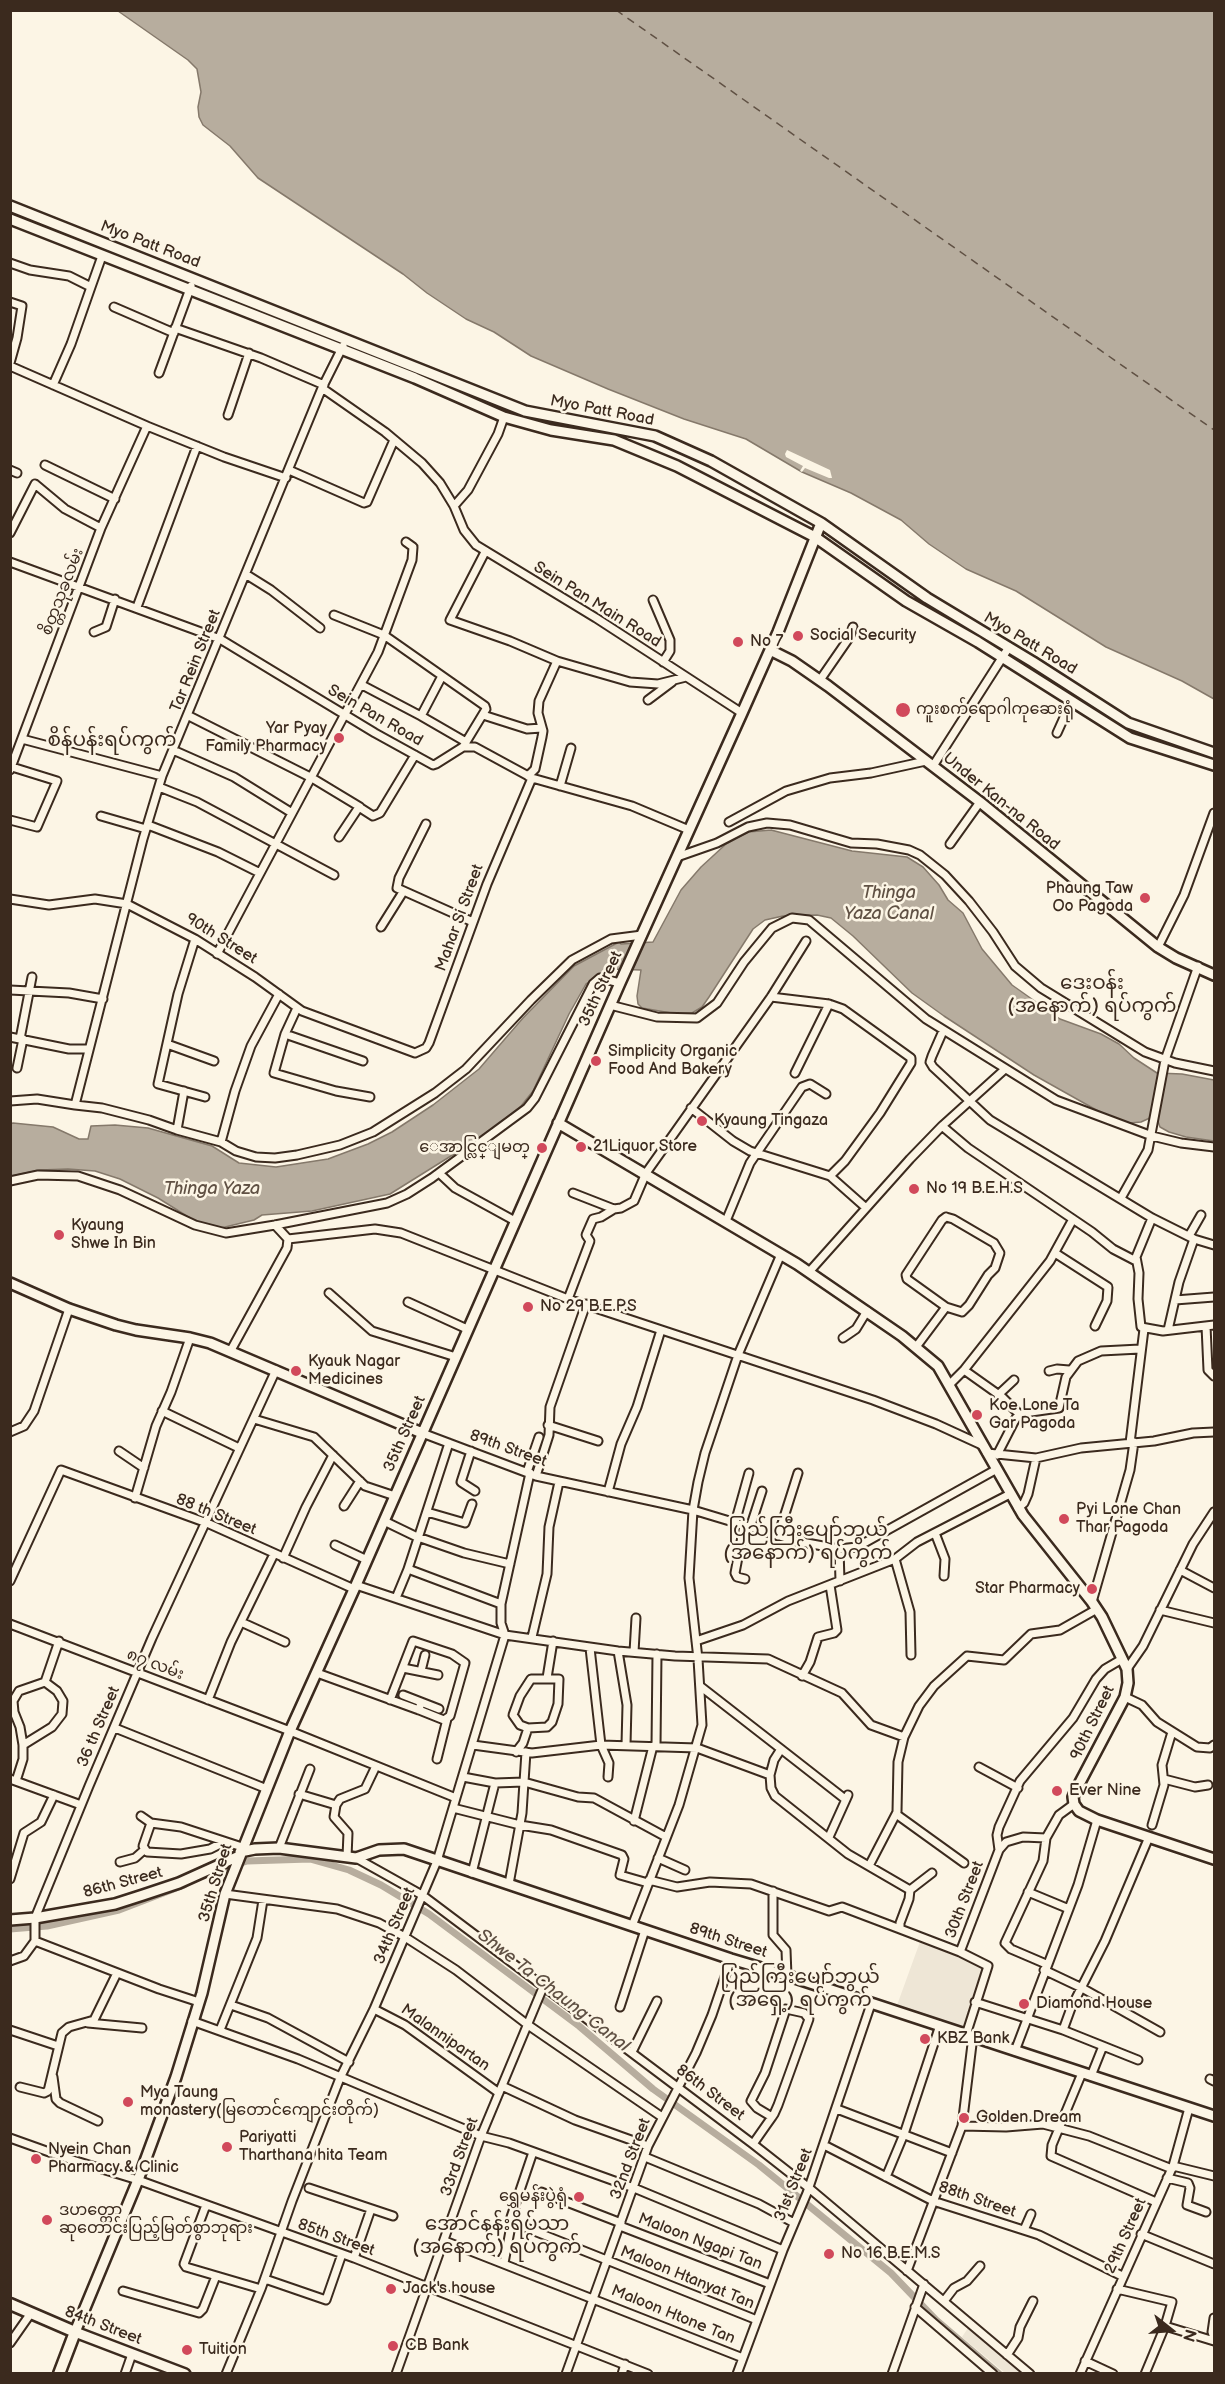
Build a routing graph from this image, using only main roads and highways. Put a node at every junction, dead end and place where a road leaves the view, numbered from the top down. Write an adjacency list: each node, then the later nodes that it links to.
1 (10, 206): 2 (main road, Myo Patt Road)
2 (29, 213): 4 (main road); 5 (main road, Myo Patt Road)
3 (10, 219): 4 (main road, Myo Patt Road)
4 (25, 224): 6 (main road, Myo Patt Road)
5 (226, 291): 6 (main road); 7 (main road, Myo Patt Road)
6 (223, 302): 8 (main road, Myo Patt Road)
7 (525, 411): 8 (main road); 9 (main road, Myo Patt Road)
8 (522, 423): 10 (main road, Myo Patt Road)
9 (821, 523): 10 (main road, 35th Street); 12 (main road, Myo Patt Road)
10 (814, 537): 11 (main road, 35th Street); 13 (main road, Myo Patt Road)
11 (770, 650): 16 (main road, Under Kan-na Road); 17 (main road, 35th Street)
12 (1136, 727): 13 (main road); 14 (main road, Myo Patt Road)
13 (1130, 738): 15 (main road, Myo Patt Road)
14 (1215, 753)
15 (1215, 765)
16 (1215, 975)
17 (558, 1123): 19 (main road, 35th Street); 20 (main road, 90th Street)
18 (10, 1283): 19 (main road, 89th Street)
19 (422, 1433): 21 (main road, 35th Street)
20 (1213, 1856)
21 (238, 1857): 22 (main road, 86th Street); 23 (main road, 86th Street); 26 (main road, 35th Street)
22 (352, 1858): 24 (main road, 89th Street)
23 (10, 1920)
24 (1215, 2116)
25 (10, 2304): 26 (main road, 84th Street)
26 (75, 2332): 27 (main road, 35th Street); 28 (main road, 84th Street)
27 (59, 2373)
28 (185, 2373)

